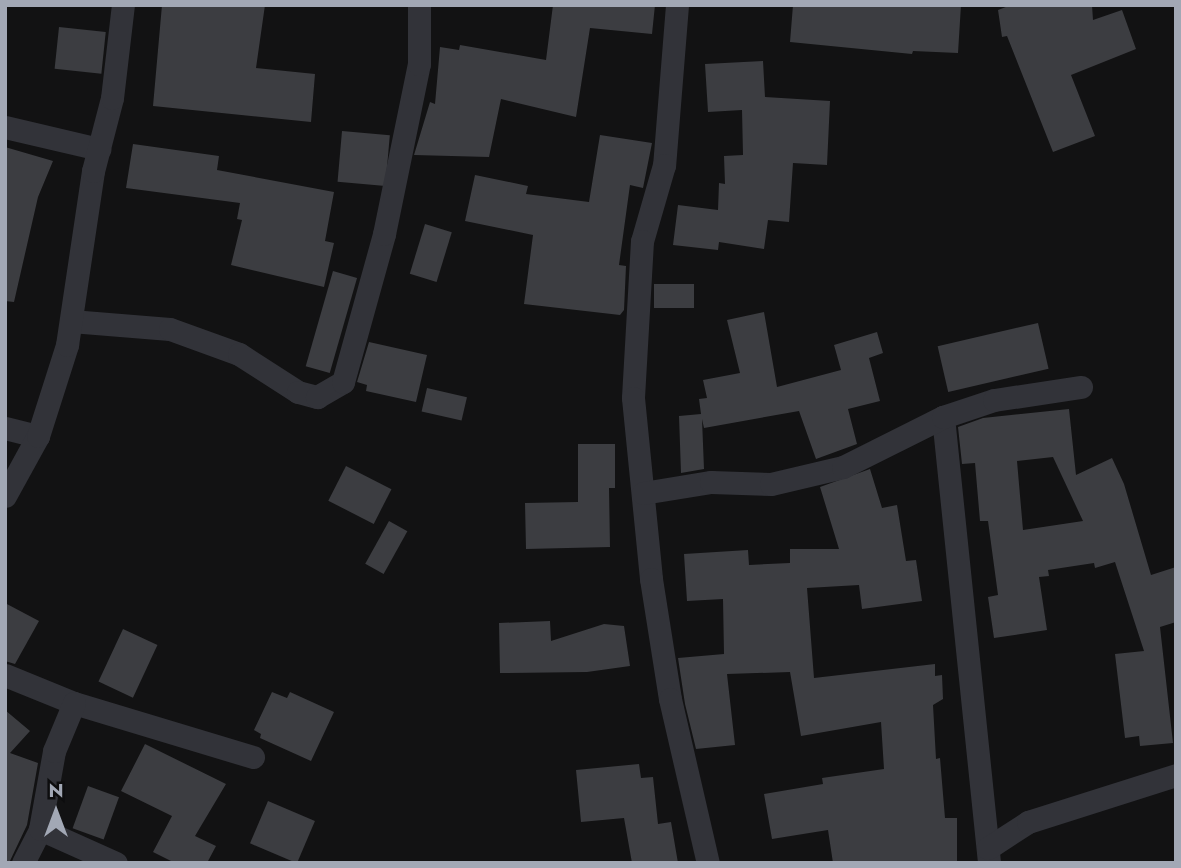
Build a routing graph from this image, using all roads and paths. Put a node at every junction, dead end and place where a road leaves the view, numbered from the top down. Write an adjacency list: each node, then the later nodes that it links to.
1 (123, 5): 5 (street)
2 (419, 5): 6 (street)
3 (677, 5): 11 (street)
4 (5, 127): 5 (street)
5 (99, 149): 6 (street)
6 (71, 321): 10 (street)
7 (1081, 387): 8 (street)
8 (943, 418): 11 (street); 18 (street)
9 (5, 428): 10 (street)
10 (37, 436): 12 (street)
11 (643, 493): 21 (street)
12 (5, 496)
13 (5, 675): 14 (street)
14 (74, 703): 15 (street); 17 (street)
15 (253, 757)
16 (1176, 775): 18 (street)
17 (40, 829): 19 (street); 20 (street)
18 (989, 855)
19 (23, 863)
20 (116, 863)
21 (708, 863)

